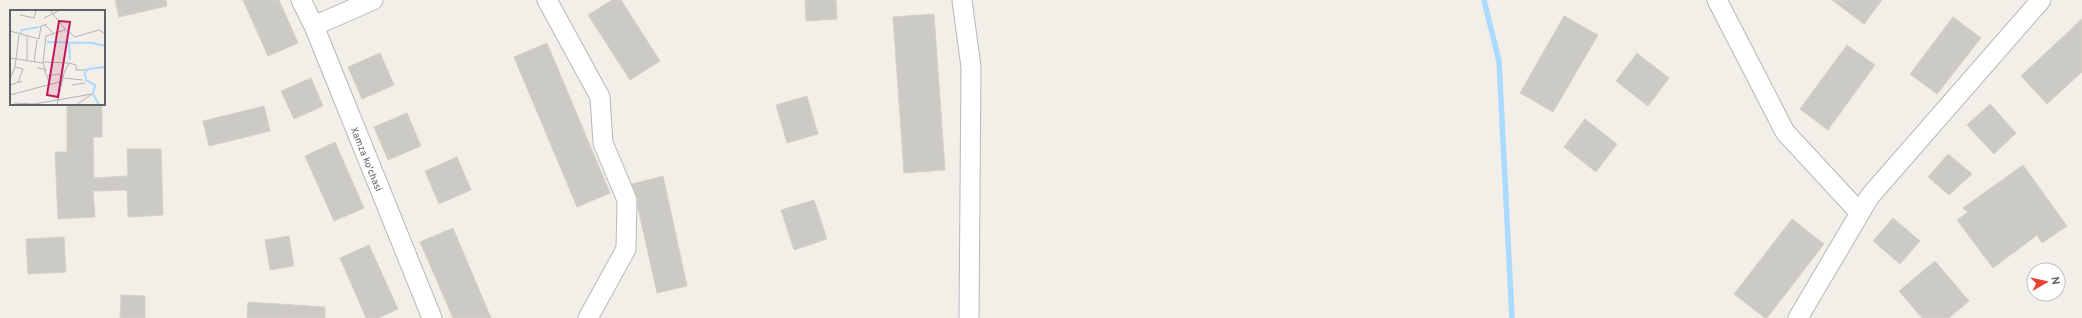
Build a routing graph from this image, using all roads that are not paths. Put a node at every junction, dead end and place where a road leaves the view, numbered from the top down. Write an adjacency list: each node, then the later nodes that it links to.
1 (301, 0): 7 (street, Xamza ko'chasi)
2 (373, 0): 7 (street)
3 (547, 0): 10 (street)
4 (962, 0): 11 (street)
5 (1717, 0): 8 (street)
6 (2041, 0): 8 (street)
7 (314, 26): 9 (street, Xamza ko'chasi)
8 (1860, 213): 12 (street)
9 (432, 318)
10 (588, 318)
11 (969, 318)
12 (1798, 318)

